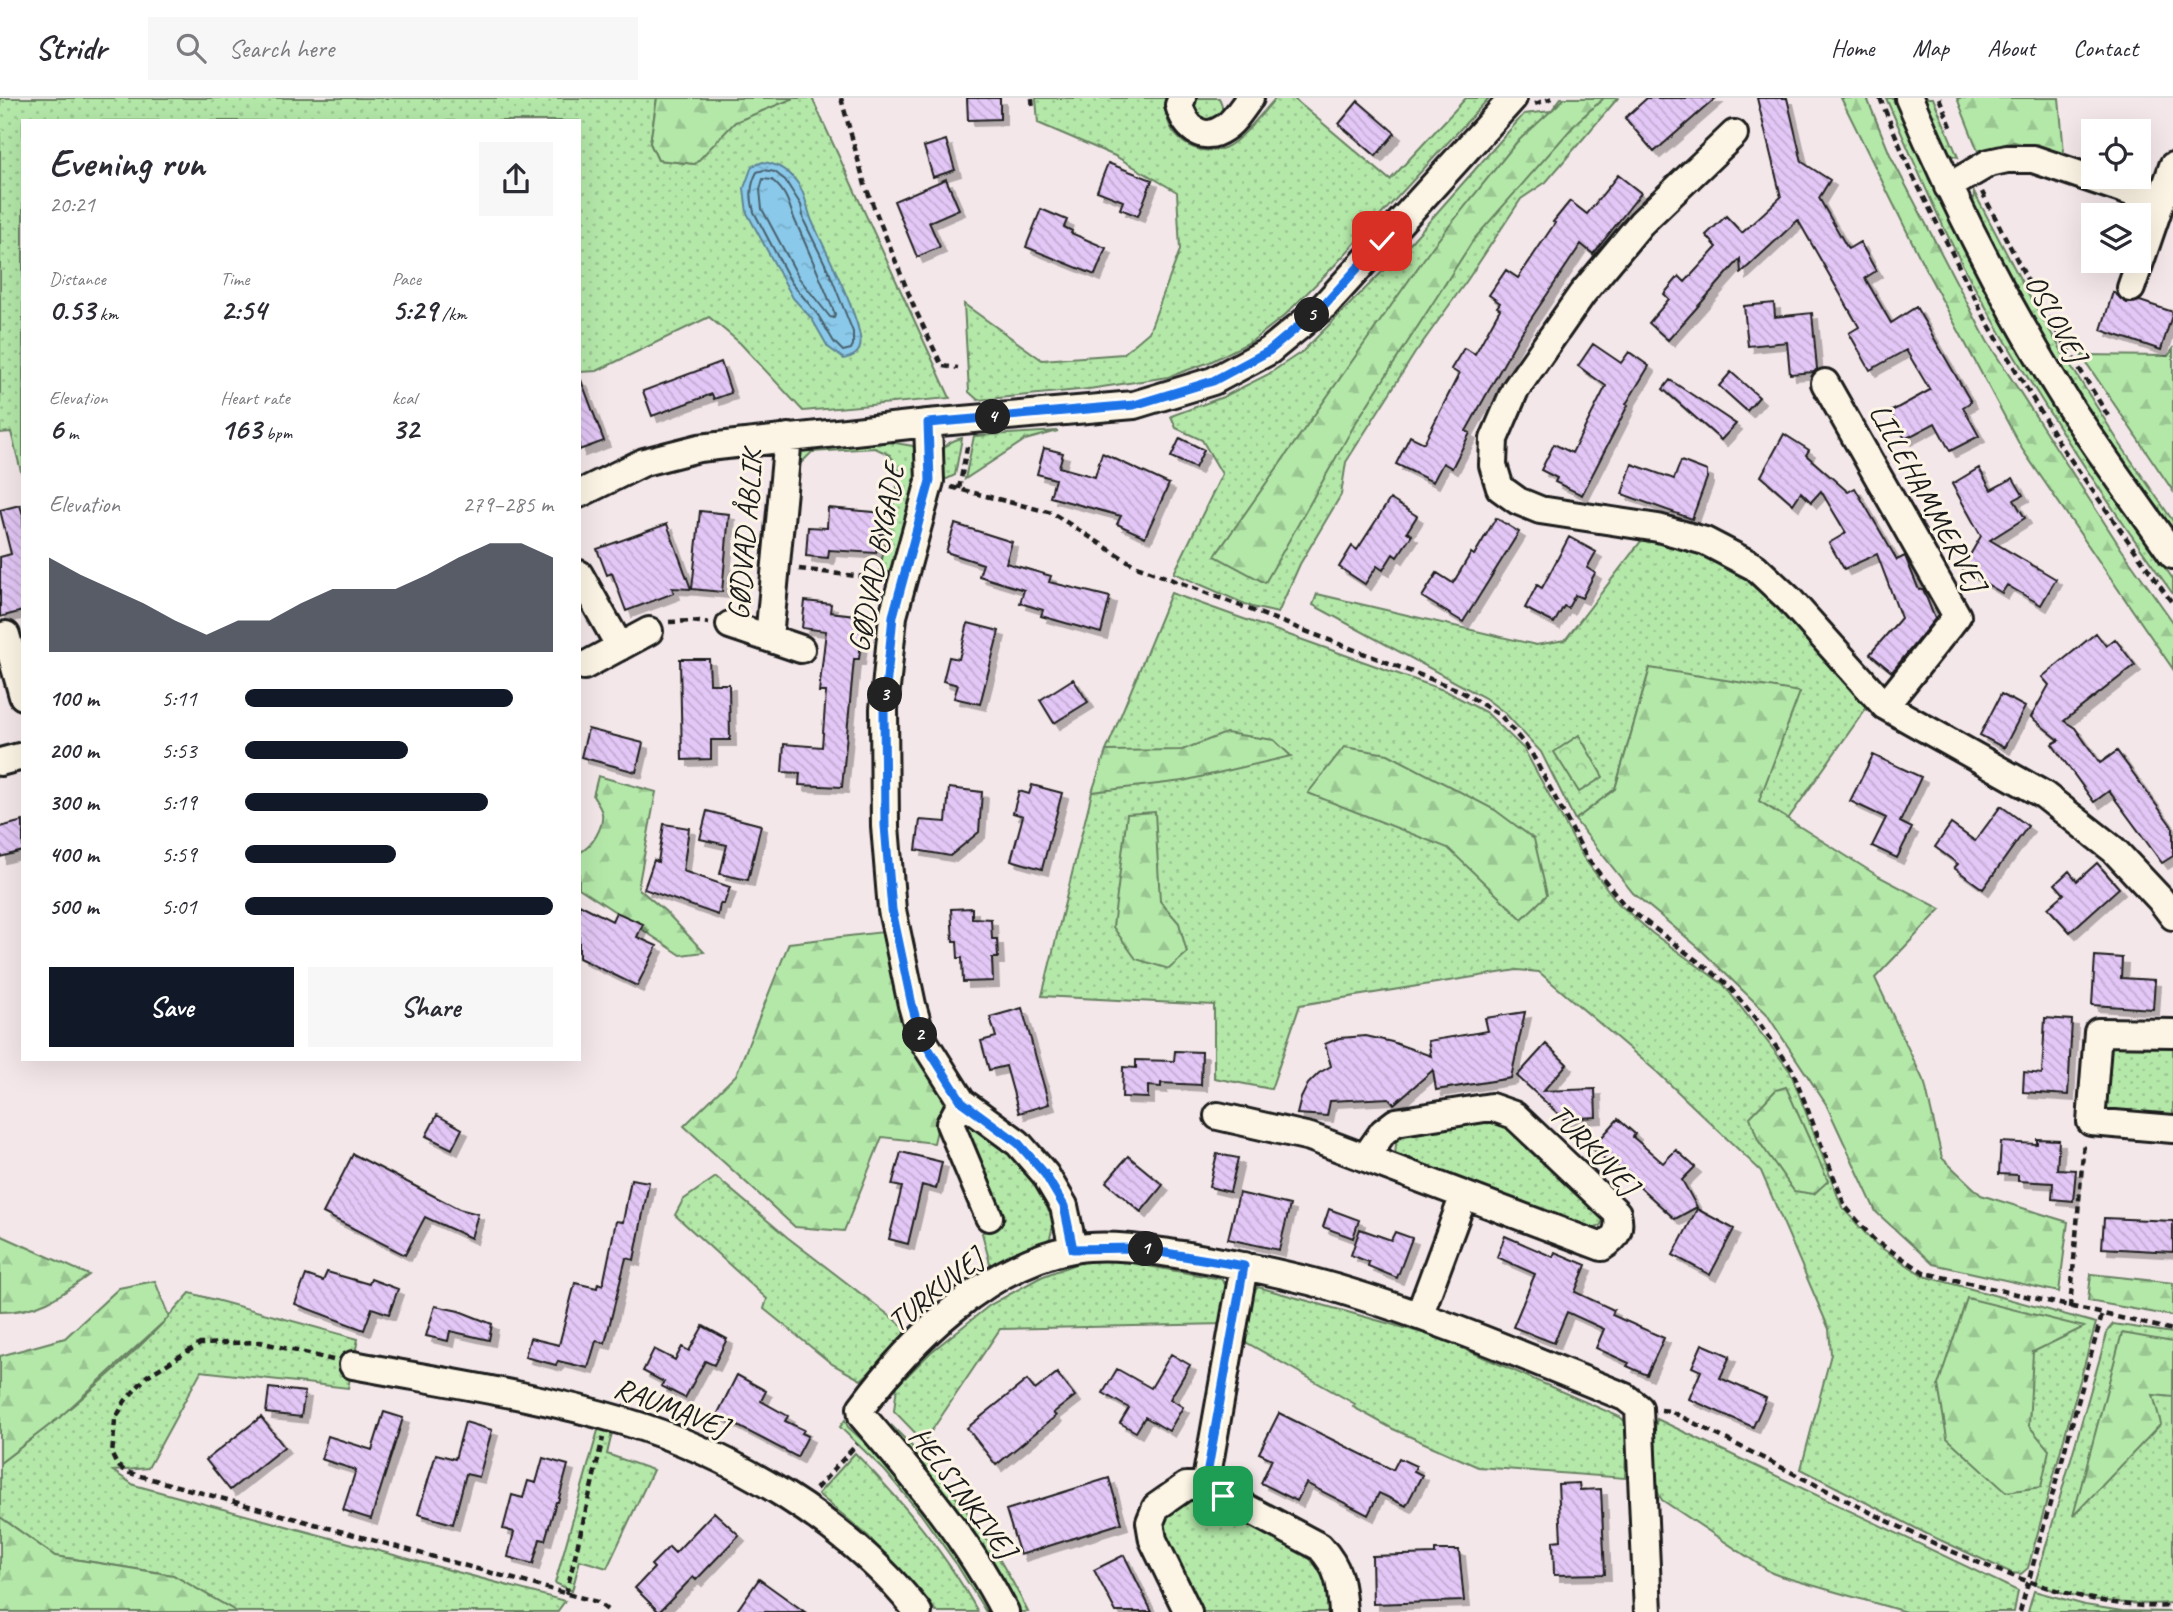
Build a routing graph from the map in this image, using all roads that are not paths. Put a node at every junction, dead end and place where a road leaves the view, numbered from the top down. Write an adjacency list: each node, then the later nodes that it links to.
1 (1182, 98): 2 (street)
2 (1250, 98)
3 (1513, 98): 11 (street)
4 (1909, 98): 7 (street, OSLOVEJ)
5 (1734, 134): 24 (street)
6 (2173, 166): 8 (street)
7 (1948, 187): 8 (street); 14 (street, OSLOVEJ)
8 (2160, 202): 9 (street)
9 (2131, 288)
10 (1825, 383): 24 (street, LILLEHAMMERVEJ)
11 (928, 423): 12 (street, GØDVAD ÅBLIK); 29 (street, GØDVAD BYGADE)
12 (788, 437): 13 (street, GØDVAD ÅBLIK); 19 (street, GØDVAD ÅBLIK)
13 (581, 493)
14 (2173, 555)
15 (581, 578): 20 (street)
16 (730, 625): 19 (street, GØDVAD ÅBLIK)
17 (656, 627): 20 (street)
18 (9, 634): 23 (street)
19 (769, 638): 21 (street, GØDVAD ÅBLIK)
20 (620, 647): 22 (street)
21 (801, 649)
22 (584, 666)
23 (21, 687)
24 (1885, 706): 27 (street)
25 (21, 757): 26 (street)
26 (0, 762)
27 (2173, 916)
28 (2173, 1033): 31 (street)
29 (962, 1102): 34 (street); 35 (street, GØDVAD BYGADE)
30 (1218, 1116): 32 (street, TURKUVEJ)
31 (2173, 1129)
32 (1366, 1158): 33 (street, TURKUVEJ); 33 (street, TURKUVEJ)
33 (1464, 1195): 37 (street)
34 (989, 1217)
35 (1073, 1249): 36 (street, TURKUVEJ); 39 (street, TURKUVEJ)
36 (1244, 1266): 37 (street, TURKUVEJ); 40 (street)
37 (1419, 1316): 45 (street, TURKUVEJ)
38 (352, 1365): 41 (street, RAUMAVEJ)
39 (862, 1416): 42 (street, HELSINKIVEJ)
40 (1205, 1486): 43 (street); 44 (street)
41 (918, 1612)
42 (1006, 1612)
43 (1188, 1612)
44 (1343, 1612)
45 (1648, 1612)

